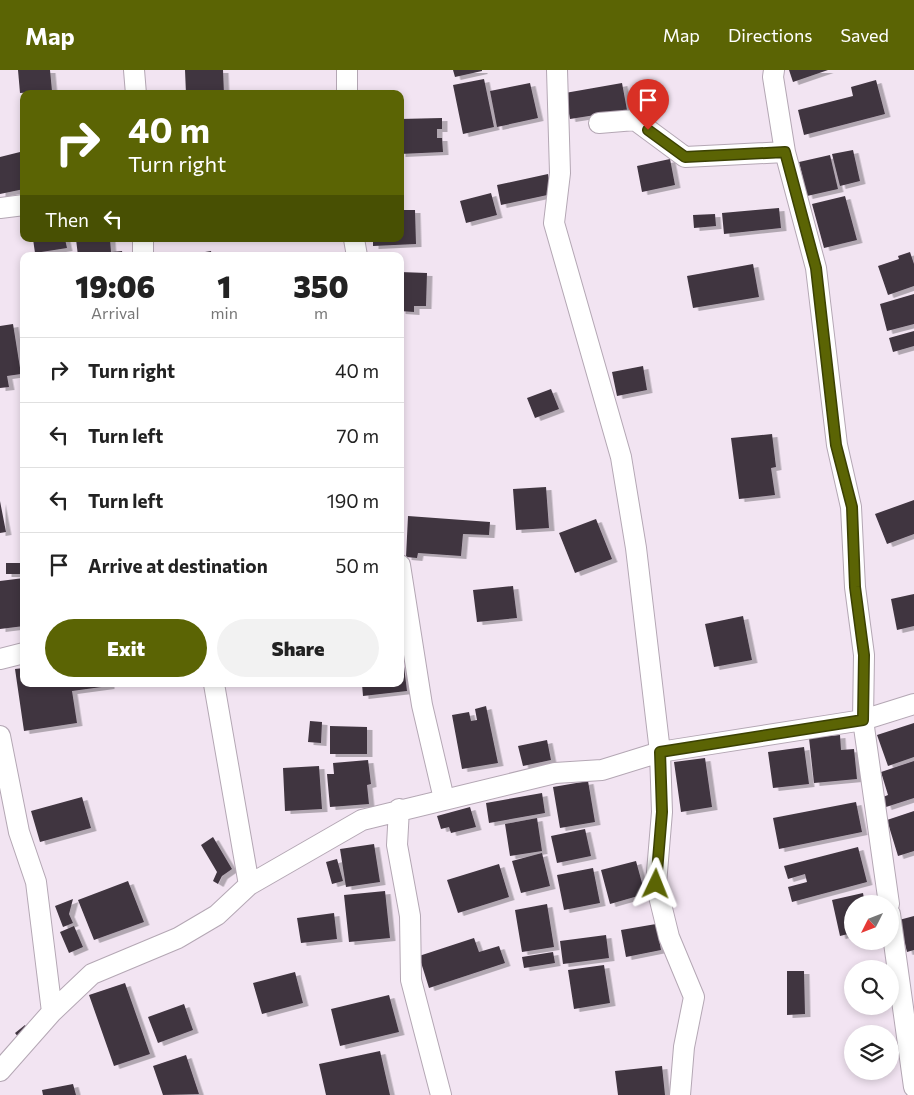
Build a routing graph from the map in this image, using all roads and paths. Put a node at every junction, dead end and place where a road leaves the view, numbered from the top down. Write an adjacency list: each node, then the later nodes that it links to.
1 (134, 70): 5 (street)
2 (347, 70): 6 (street)
3 (556, 70): 18 (street)
4 (774, 70): 8 (street)
5 (136, 90)
6 (347, 90)
7 (598, 123): 8 (street)
8 (785, 152): 16 (street)
9 (20, 206): 10 (street)
10 (0, 208)
11 (404, 590): 19 (street)
12 (20, 654): 13 (street)
13 (0, 659)
14 (215, 687): 21 (street)
15 (914, 704): 16 (street)
16 (863, 720): 18 (street); 22 (street)
17 (0, 736): 24 (street)
18 (660, 752): 19 (street); 28 (street)
19 (444, 799): 20 (street)
20 (399, 810): 21 (street); 27 (street)
21 (249, 885): 24 (street)
22 (887, 895)
23 (895, 950): 26 (street)
24 (52, 1012): 25 (street)
25 (0, 1070)
26 (914, 1087)
27 (441, 1095)
28 (680, 1095)

